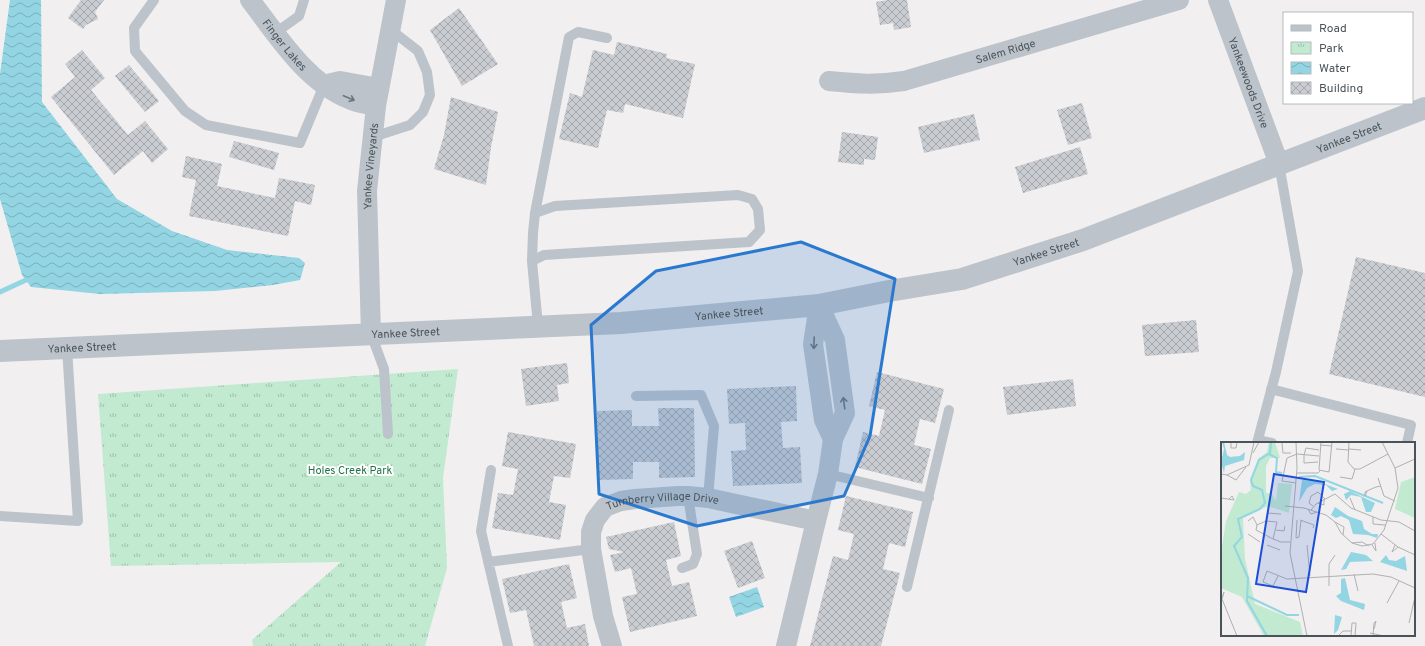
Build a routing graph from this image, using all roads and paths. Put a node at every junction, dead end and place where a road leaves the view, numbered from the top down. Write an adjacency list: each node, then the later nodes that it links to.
1 (154, 0): 11 (lane)
2 (250, 0): 8 (street, Finger Lakes)
3 (304, 0): 8 (lane)
4 (396, 0): 7 (street, Yankee Vineyards)
5 (1179, 0): 10 (street, Salem Ridge)
6 (1218, 0): 15 (street, Yankeewoods Drive)
7 (390, 30): 12 (street, Yankee Vineyards); 14 (lane)
8 (275, 33): 11 (street, Finger Lakes)
9 (607, 38): 16 (lane)
10 (829, 81)
11 (324, 85): 12 (street, Finger Lakes)
12 (378, 97): 14 (street, Yankee Vineyards)
13 (1425, 108): 15 (street, Yankee Street)
14 (373, 137): 20 (street, Yankee Vineyards)
15 (1278, 164): 18 (street, Yankee Street); 23 (lane)
16 (535, 213): 17 (lane); 17 (lane)
17 (532, 261): 19 (lane)
18 (819, 304): 19 (street, Yankee Street); 30 (street)
19 (538, 326): 20 (street, Yankee Street)
20 (371, 334): 21 (street, Yankee Street); 26 (lane)
21 (67, 348): 22 (street, Yankee Street); 33 (lane)
22 (0, 351)
23 (1271, 389): 27 (lane); 28 (lane)
24 (636, 396): 31 (lane)
25 (949, 410): 32 (lane)
26 (388, 434)
27 (1258, 441)
28 (1407, 442)
29 (490, 470): 36 (lane)
30 (828, 474): 32 (lane); 34 (street)
31 (698, 497): 34 (street, Turnberry Village Drive); 35 (street, Turnberry Village Drive); 37 (lane)
32 (929, 498): 38 (lane)
33 (0, 516)
34 (816, 521): 41 (street)
35 (591, 549): 36 (lane); 40 (street, Turnberry Village Drive)
36 (488, 562): 39 (lane)
37 (682, 568)
38 (907, 587)
39 (508, 646)
40 (612, 646)
41 (786, 646)

